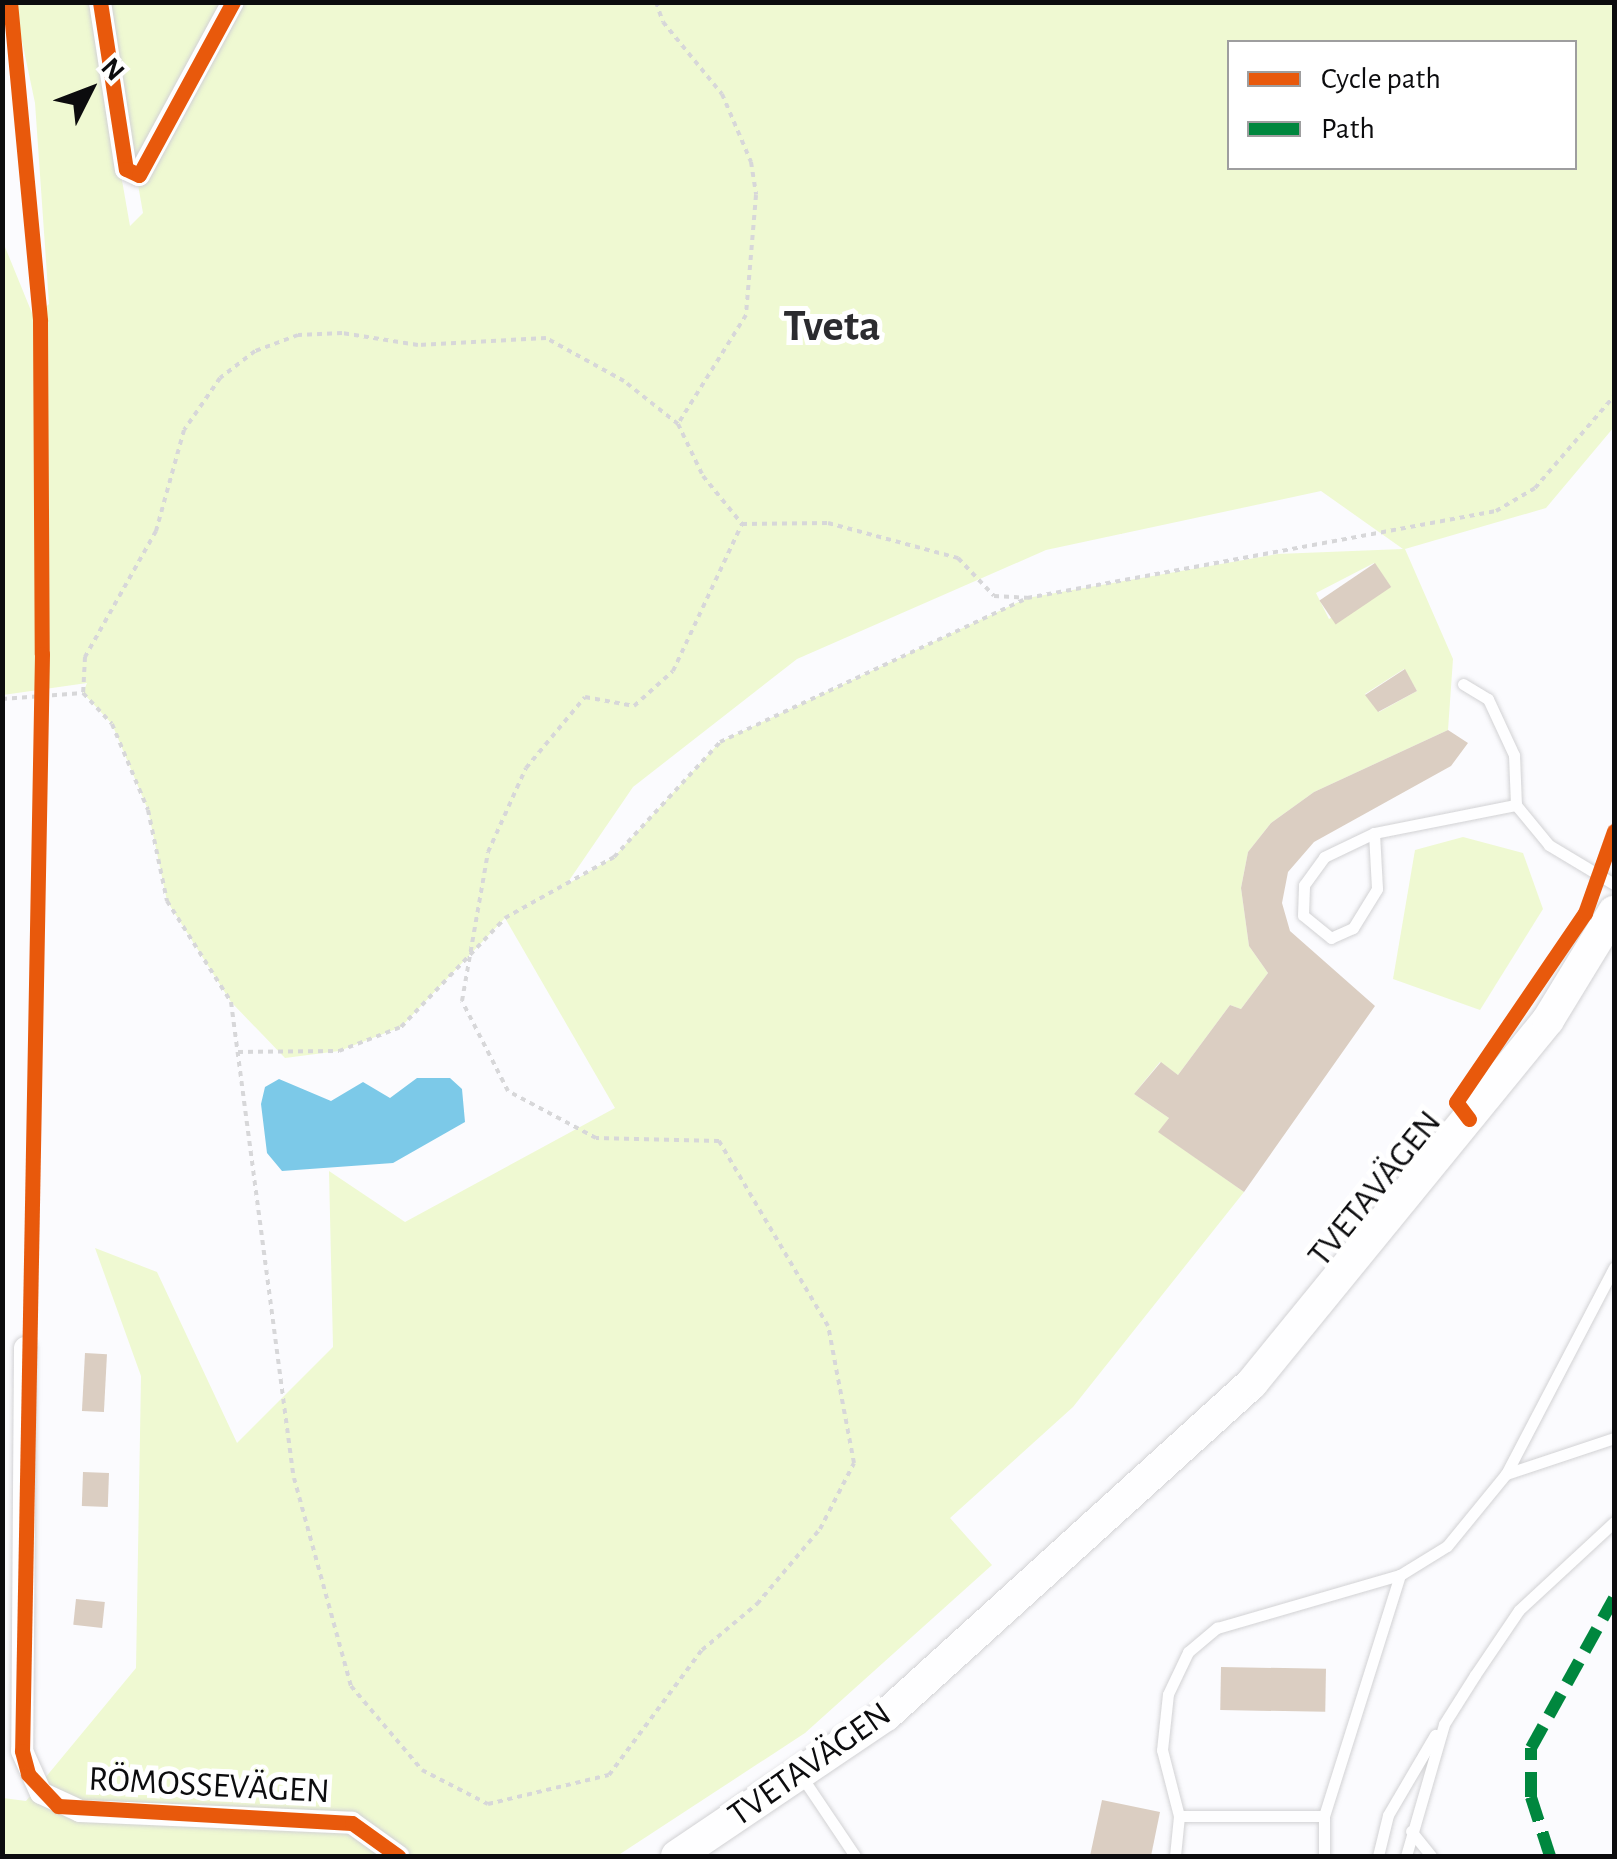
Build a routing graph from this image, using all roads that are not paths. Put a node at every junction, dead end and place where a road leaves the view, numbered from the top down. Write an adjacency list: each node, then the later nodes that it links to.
1 (100, 2): 2 (street)
2 (233, 2)
3 (1462, 684): 4 (lane)
4 (1516, 805): 5 (lane); 6 (lane)
5 (1374, 834): 5 (lane)
6 (1614, 884)
7 (1614, 912): 15 (main road, TVETAVÄGEN)
8 (1614, 1268): 11 (lane)
9 (25, 1348): 19 (street, RÖMOSSEVÄGEN)
10 (1614, 1438): 11 (lane)
11 (1506, 1474): 13 (lane)
12 (1614, 1522): 14 (lane)
13 (1400, 1576): 16 (lane); 17 (lane)
14 (1444, 1724): 18 (lane); 24 (lane)
15 (800, 1774): 20 (main road, TVETAVÄGEN); 21 (lane)
16 (1179, 1816): 17 (lane); 22 (lane)
17 (1324, 1816): 23 (lane)
18 (1411, 1831): 25 (lane); 26 (lane)
19 (398, 1856)
20 (678, 1856)
21 (855, 1856)
22 (1175, 1856)
23 (1324, 1856)
24 (1378, 1856)
25 (1406, 1856)
26 (1431, 1856)

